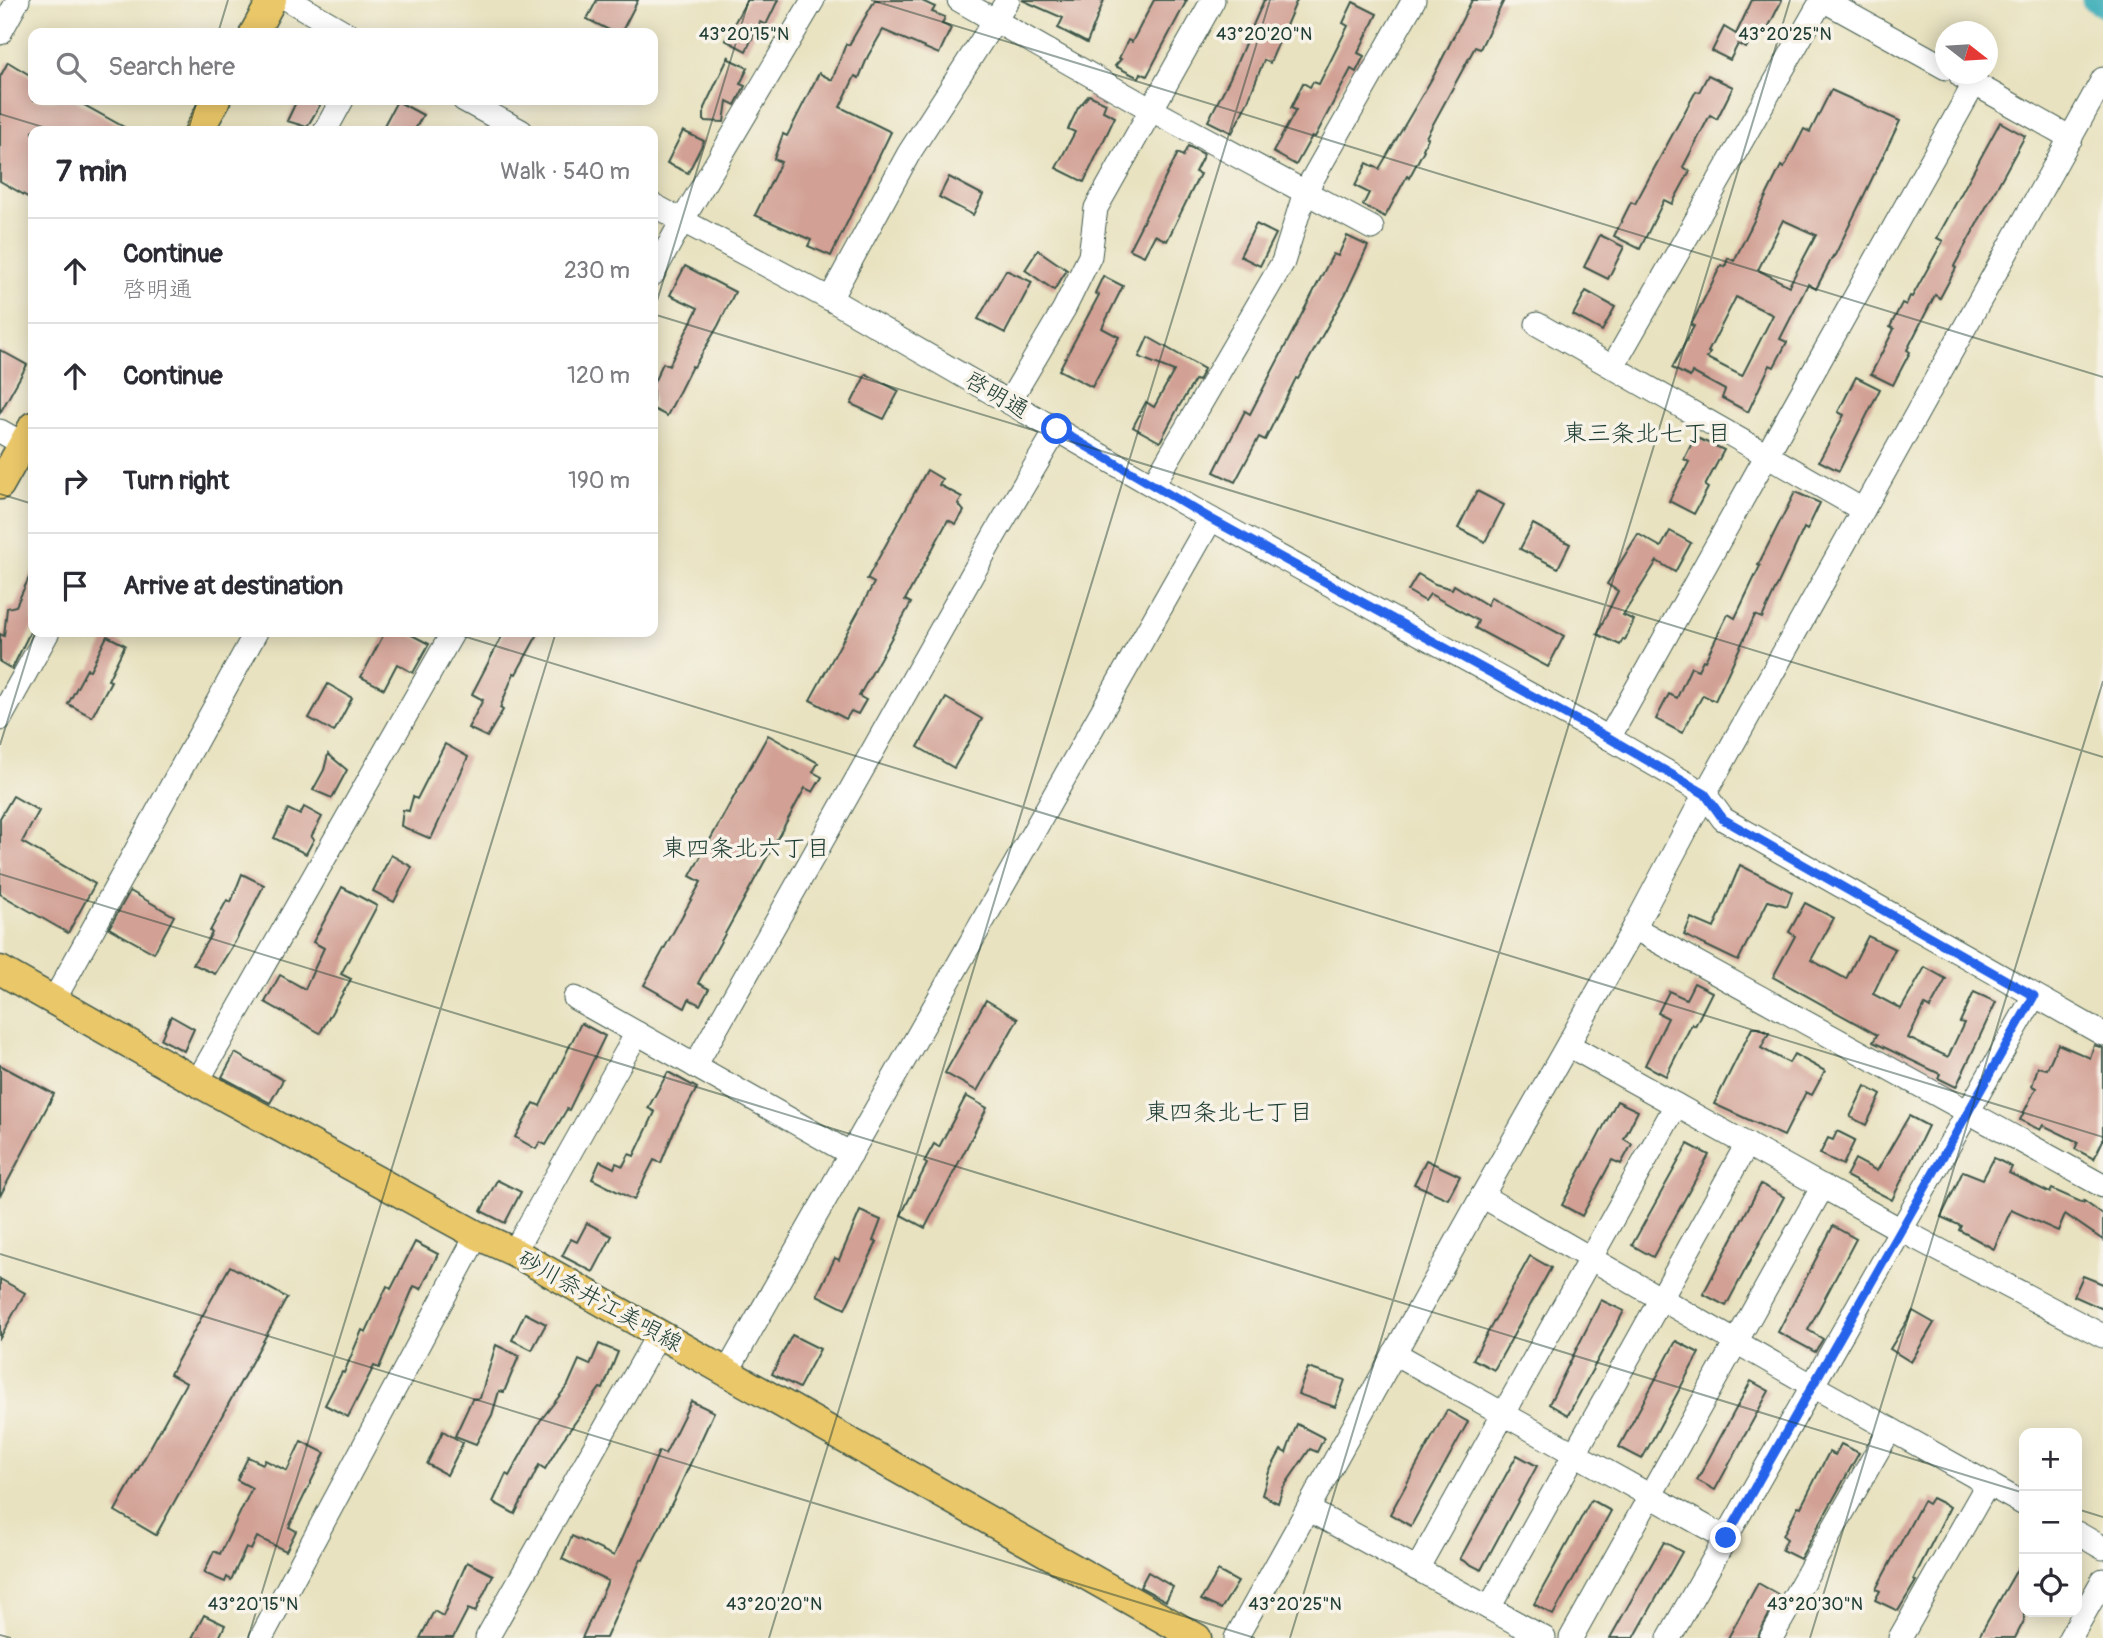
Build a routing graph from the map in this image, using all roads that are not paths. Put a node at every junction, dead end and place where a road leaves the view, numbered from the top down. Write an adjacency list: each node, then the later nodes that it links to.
1 (18, 0): 13 (street)
2 (272, 0): 11 (main road)
3 (289, 0): 12 (street)
4 (813, 0): 28 (street)
5 (959, 0): 10 (street)
6 (1008, 0): 10 (street)
7 (1213, 0): 21 (street)
8 (1414, 0): 26 (street)
9 (1822, 0): 14 (street); 33 (street)
10 (997, 21): 21 (street); 31 (street)
11 (257, 28)
12 (337, 28)
13 (0, 33)
14 (1935, 62)
15 (2103, 79): 25 (street)
16 (1962, 84): 37 (street)
17 (1976, 84): 25 (street)
18 (213, 105): 22 (main road)
19 (339, 105): 23 (street)
20 (473, 105): 24 (street)
21 (1150, 109): 26 (street); 34 (street)
22 (201, 126)
23 (328, 126)
24 (512, 126)
25 (2071, 138): 40 (street)
26 (1305, 192): 29 (street); 39 (street)
27 (658, 208): 28 (street, 啓明通)
28 (682, 221): 30 (street); 31 (street, 啓明通)
29 (1372, 228)
30 (658, 265)
31 (830, 299): 34 (street, 啓明通)
32 (1537, 324): 33 (street)
33 (1613, 366): 37 (street)
34 (1009, 402): 35 (street, 啓明通)
35 (1057, 429): 39 (street, 啓明通); 56 (street)
36 (19, 433): 38 (main road)
37 (1765, 456): 40 (street); 46 (street)
38 (0, 485)
39 (1153, 485): 41 (street, 啓明通)
40 (1863, 510): 47 (street)
41 (1211, 519): 46 (street, 啓明通); 61 (street)
42 (45, 637): 45 (street)
43 (253, 637): 52 (street)
44 (450, 637): 57 (street)
45 (0, 719)
46 (1609, 738): 47 (street, 啓明通)
47 (1705, 794): 48 (street); 50 (street)
48 (1634, 928): 55 (street); 59 (street)
49 (0, 970): 52 (main road, 砂川奈井江美唄線)
50 (2034, 996): 54 (street); 59 (street)
51 (575, 998): 53 (street)
52 (54, 1000): 57 (main road, 砂川奈井江美唄線)
53 (636, 1033): 56 (street); 67 (street)
54 (2103, 1034)
55 (1568, 1045): 58 (street); 64 (street)
56 (695, 1066): 61 (street)
57 (197, 1082): 66 (main road, 砂川奈井江美唄線)
58 (1676, 1105): 60 (street); 68 (street)
59 (1966, 1112): 63 (street); 65 (street)
60 (1747, 1144): 62 (street); 69 (street)
61 (851, 1154): 74 (street)
62 (1822, 1186): 65 (street); 72 (street)
63 (2103, 1186)
64 (1482, 1196): 68 (street); 73 (street)
65 (1901, 1230): 71 (street); 75 (street)
66 (477, 1235): 67 (main road, 砂川奈井江美唄線); 89 (street)
67 (514, 1252): 70 (main road, 砂川奈井江美唄線)
68 (1590, 1258): 69 (street); 76 (street)
69 (1661, 1299): 72 (street); 78 (street)
70 (659, 1333): 74 (main road, 砂川奈井江美唄線); 90 (street)
71 (2103, 1336)
72 (1735, 1341): 75 (street); 80 (street)
73 (1394, 1353): 76 (street); 82 (street)
74 (727, 1372): 91 (main road, 砂川奈井江美唄線)
75 (1812, 1386): 77 (street); 84 (street)
76 (1503, 1414): 78 (street); 86 (street)
77 (1890, 1429): 79 (street); 96 (street)
78 (1576, 1454): 80 (street); 88 (street)
79 (1987, 1483): 81 (street); 97 (street)
80 (1651, 1496): 84 (street); 94 (street)
81 (2019, 1501)
82 (1308, 1510): 86 (street); 92 (street)
83 (2082, 1536): 85 (street)
84 (1726, 1538): 95 (street)
85 (2103, 1548)
86 (1417, 1569): 88 (street)
87 (2103, 1580): 98 (street)
88 (1489, 1608): 93 (street)
89 (261, 1638)
90 (487, 1638)
91 (1197, 1638)
92 (1236, 1638)
93 (1544, 1638)
94 (1571, 1638)
95 (1669, 1638)
96 (1771, 1638)
97 (1899, 1638)
98 (2070, 1638)

